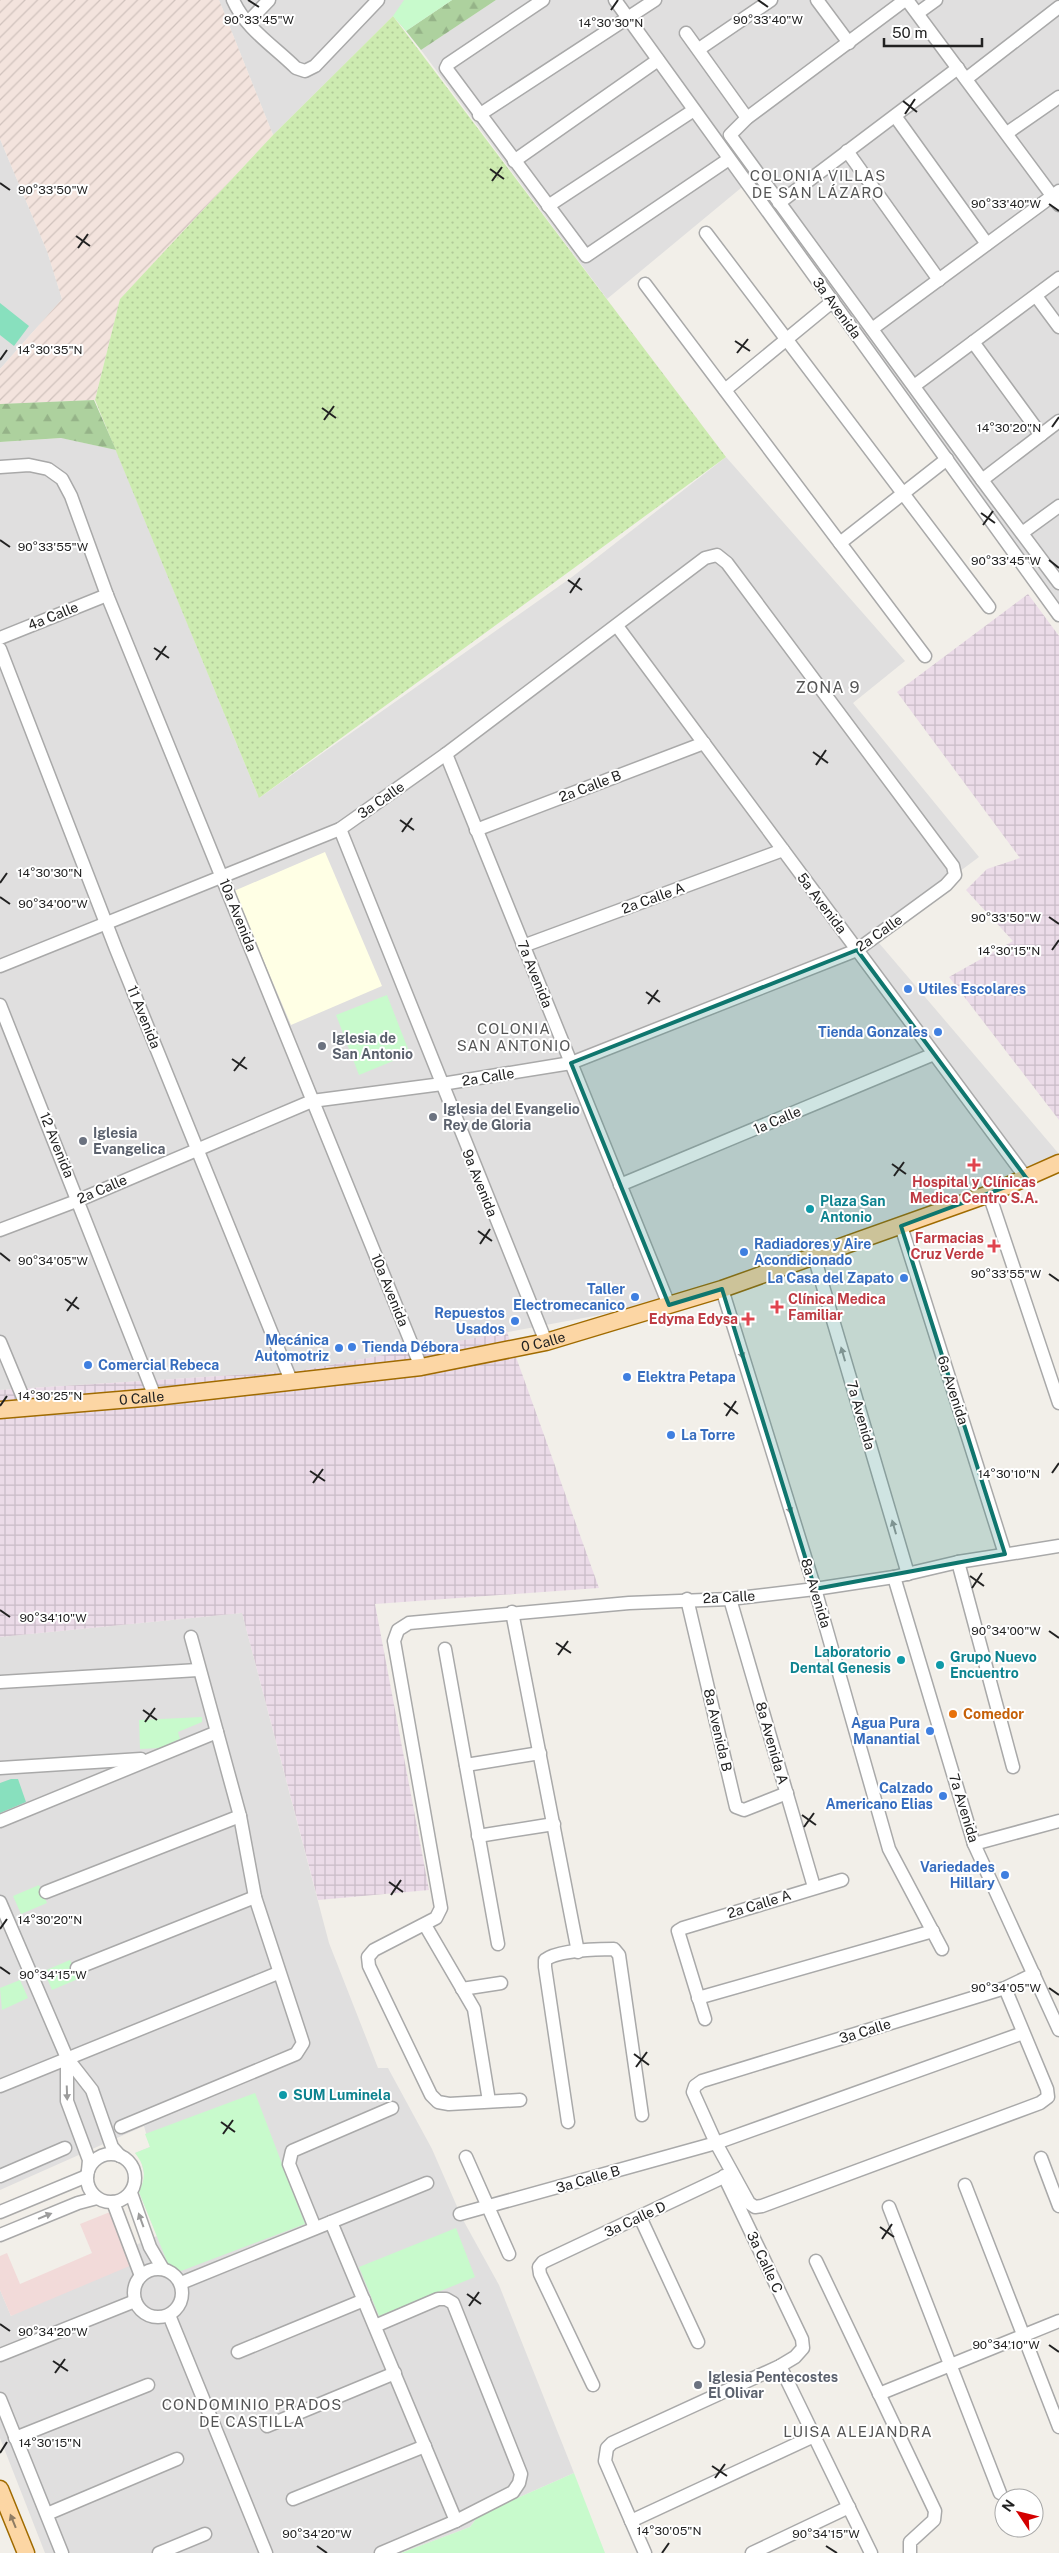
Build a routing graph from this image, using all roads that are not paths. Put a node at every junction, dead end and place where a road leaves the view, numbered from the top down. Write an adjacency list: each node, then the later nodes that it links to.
1 (233, 0): 14 (street)
2 (269, 0): 14 (street)
3 (378, 0): 14 (street)
4 (543, 0): 22 (street)
5 (615, 0): 13 (street, 3a Avenida)
6 (655, 0): 13 (street)
7 (771, 0): 17 (street)
8 (818, 0): 16 (street)
9 (906, 0): 12 (street); 16 (street)
10 (936, 0): 12 (street)
11 (1059, 7): 19 (street)
12 (918, 13): 19 (street)
13 (628, 18): 18 (street, 3a Avenida); 22 (street)
14 (248, 22)
15 (686, 33): 17 (street)
16 (849, 43): 24 (street)
17 (699, 49): 24 (street)
18 (658, 60): 21 (street, 3a Avenida); 28 (street)
19 (962, 74): 23 (street); 25 (street)
20 (1059, 97): 25 (street)
21 (694, 110): 27 (street, 3a Avenida); 31 (street)
22 (479, 115): 28 (street)
23 (895, 116): 26 (street); 33 (street)
24 (747, 118): 30 (street)
25 (1007, 133): 29 (street)
26 (847, 151): 30 (street); 35 (street)
27 (729, 159): 31 (street); 38 (street, 3a Avenida)
28 (514, 161): 31 (street)
29 (1057, 197): 33 (street)
30 (780, 202): 40 (street)
31 (548, 206)
32 (706, 233): 41 (street)
33 (987, 244): 35 (street)
34 (1059, 278): 37 (street)
35 (939, 280): 40 (street)
36 (645, 284): 44 (street)
37 (1036, 296): 39 (street); 42 (street)
38 (833, 301): 41 (street); 47 (street, 3a Avenida)
39 (1059, 327)
40 (872, 329): 43 (street)
41 (786, 339): 44 (street); 50 (street)
42 (973, 342): 43 (street); 46 (street)
43 (914, 386): 49 (street)
44 (725, 390): 53 (street)
45 (1059, 421): 46 (street)
46 (1041, 435): 49 (street)
47 (946, 459): 50 (street); 57 (street, 3a Avenida)
48 (0, 467): 55 (street, 10a Avenida)
49 (982, 480): 52 (street)
50 (903, 493): 53 (street); 56 (street)
51 (1059, 506): 52 (street)
52 (1022, 533): 54 (street)
53 (840, 543): 61 (street)
54 (1059, 583)
55 (107, 595): 59 (street, 4a Calle); 68 (street, 10a Avenida)
56 (989, 607)
57 (1059, 615)
58 (617, 626): 62 (street, 5a Avenida); 63 (street, 3a Calle); 67 (street, 3a Calle)
59 (0, 638)
60 (0, 649): 69 (street, 11 Avenida)
61 (925, 656)
62 (704, 743): 65 (street, 2a Calle B); 66 (street, 5a Avenida)
63 (446, 754): 64 (street, 3a Calle); 65 (street, 7a Avenida)
64 (340, 829): 68 (street, 3a Calle); 76 (street, 9a Avenida)
65 (476, 830): 70 (street, 7a Avenida)
66 (783, 850): 70 (street, 2a Calle A); 71 (street, 5a Avenida)
67 (955, 875): 71 (street, 2a Calle)
68 (223, 877): 69 (street, 3a Calle); 77 (street, 10a Avenida)
69 (107, 924): 72 (street, 3a Calle); 78 (street, 11 Avenida)
70 (523, 946): 75 (street, 7a Avenida)
71 (857, 950): 74 (street, 5a Avenida); 75 (street, 2a Calle)
72 (0, 966)
73 (0, 1005): 83 (street, 12 Avenida)
74 (934, 1054): 80 (street, 5a Avenida); 81 (street, 1a Calle)
75 (571, 1063): 76 (street, 2a Calle); 81 (street, 7a Avenida)
76 (442, 1084): 77 (street, 2a Calle); 90 (street, 9a Avenida)
77 (312, 1101): 78 (street, 2a Calle); 91 (street, 10a Avenida)
78 (196, 1149): 83 (street, 2a Calle); 92 (street, 11 Avenida)
79 (1059, 1163): 80 (main road, 0 Calle)
80 (1027, 1179): 82 (main road, 0 Calle)
81 (620, 1185): 88 (street, 7a Avenida)
82 (989, 1194): 84 (main road, 0 Calle); 94 (street)
83 (79, 1200): 85 (street, 2a Calle); 93 (street, 12 Avenida)
84 (901, 1226): 86 (main road, 0 Calle); 98 (street, 6a Avenida)
85 (0, 1230)
86 (814, 1256): 87 (main road, 0 Calle); 100 (street, 7a Avenida, one-way to 86)
87 (722, 1289): 88 (main road, 0 Calle); 102 (street, 8a Avenida, one-way to 102)
88 (668, 1305): 90 (main road, 0 Calle)
89 (0, 1342): 95 (street)
90 (546, 1342): 91 (main road, 0 Calle)
91 (421, 1367): 92 (main road, 0 Calle)
92 (292, 1383): 93 (main road, 0 Calle)
93 (155, 1397): 95 (main road, 0 Calle)
94 (1059, 1403)
95 (26, 1407): 96 (main road, 0 Calle)
96 (0, 1410)
97 (1059, 1546): 98 (street, 2a Calle)
98 (1005, 1554): 99 (street, 2a Calle)
99 (958, 1562): 100 (street, 2a Calle); 115 (street)
100 (908, 1574): 101 (street, 2a Calle)
101 (894, 1577): 102 (street, 2a Calle); 122 (street, 7a Avenida)
102 (815, 1589): 104 (street, 2a Calle); 129 (street, 8a Avenida)
103 (688, 1599): 104 (street, 2a Calle); 105 (street, 2a Calle); 116 (street, 8a Avenida B)
104 (730, 1599): 116 (street, 8a Avenida A)
105 (512, 1612): 111 (street); 128 (street, 2a Calle)
106 (191, 1637): 108 (street)
107 (445, 1649): 113 (street)
108 (198, 1670): 109 (street); 110 (street)
109 (0, 1682)
110 (217, 1732): 112 (street); 117 (street)
111 (540, 1753): 113 (street); 120 (street)
112 (151, 1758): 114 (street); 118 (street)
113 (466, 1765): 121 (street)
114 (0, 1768)
115 (1013, 1768)
116 (787, 1793): 124 (street, 8a Avenida A)
117 (240, 1816): 125 (street); 126 (street)
118 (0, 1821)
119 (1059, 1821): 122 (street)
120 (554, 1824): 121 (street); 132 (street)
121 (478, 1836): 130 (street)
122 (974, 1844): 135 (street, 7a Avenida)
123 (842, 1880): 124 (street, 2a Calle A)
124 (814, 1887): 139 (street, 2a Calle A)
125 (46, 1892)
126 (255, 1898): 133 (street); 134 (street)
127 (0, 1902): 143 (street)
128 (424, 1925): 138 (street); 146 (street)
129 (933, 1931): 131 (street, 8a Avenida); 139 (street)
130 (498, 1944)
131 (942, 1949)
132 (578, 1952): 148 (street); 149 (street)
133 (77, 1968)
134 (278, 1973): 143 (street); 150 (street)
135 (1034, 1974): 137 (street, 3a Calle); 141 (street, 7a Avenida)
136 (501, 1983): 138 (street)
137 (1005, 1988): 142 (street); 151 (street, 3a Calle)
138 (462, 1989): 146 (street)
139 (698, 1998): 140 (street)
140 (705, 2019)
141 (1059, 2030)
142 (1023, 2033): 151 (street, 3a Calle B); 157 (street)
143 (67, 2058): 144 (street); 153 (street); 156 (street, one-way to 156)
144 (0, 2086)
145 (520, 2100): 146 (street)
146 (489, 2101)
147 (392, 2108): 171 (street)
148 (642, 2115)
149 (568, 2122)
150 (121, 2127)
151 (716, 2143): 157 (street); 164 (street, 3a Calle B)
152 (65, 2148): 158 (street)
153 (120, 2156): 156 (street); 161 (street)
154 (466, 2157): 164 (street)
155 (1040, 2158): 165 (street)
156 (88, 2173): 162 (street); 167 (street)
157 (728, 2174): 169 (street, 3a Calle D); 188 (street, 3a Calle C)
158 (0, 2176)
159 (427, 2183): 170 (street)
160 (965, 2185): 183 (street)
161 (131, 2192): 163 (street); 175 (street, one-way to 161)
162 (97, 2198): 163 (street); 172 (street, one-way to 162)
163 (113, 2202): 176 (street)
164 (488, 2206): 168 (street, 3a Calle B); 173 (street)
165 (1059, 2206)
166 (890, 2207): 187 (street)
167 (0, 2212)
168 (460, 2214)
169 (640, 2217): 184 (street); 190 (street, 3a Calle D)
170 (331, 2222): 171 (street); 178 (street)
171 (315, 2228): 177 (street)
172 (0, 2235)
173 (509, 2254)
174 (816, 2261): 192 (street)
175 (163, 2268): 176 (street); 177 (street)
176 (141, 2276): 179 (street)
177 (181, 2283): 180 (street)
178 (364, 2300): 182 (street); 185 (street)
179 (135, 2301): 180 (street); 186 (street)
180 (169, 2315): 211 (street)
181 (1059, 2321): 183 (street)
182 (375, 2326): 189 (street); 205 (street)
183 (1023, 2336): 187 (street); 195 (street)
184 (698, 2342)
185 (238, 2352)
186 (0, 2355)
187 (951, 2365): 192 (street); 200 (street)
188 (780, 2366): 196 (street); 206 (street)
189 (395, 2373): 194 (street); 198 (street)
190 (593, 2384)
191 (148, 2385): 197 (street)
192 (879, 2394): 216 (street)
193 (0, 2400): 197 (street)
194 (267, 2426)
195 (1059, 2427)
196 (814, 2436): 203 (street); 206 (street)
197 (15, 2438): 204 (street)
198 (425, 2446): 202 (street); 205 (street)
199 (177, 2459): 204 (street)
200 (998, 2488)
201 (0, 2489): 208 (main road, one-way to 201)
202 (293, 2499)
203 (849, 2507): 214 (street); 215 (street)
204 (47, 2514): 209 (street)
205 (456, 2521): 212 (street)
206 (631, 2521): 213 (street)
207 (205, 2534): 210 (street)
208 (26, 2553)
209 (62, 2553)
210 (159, 2553)
211 (266, 2553)
212 (381, 2553)
213 (645, 2553)
214 (752, 2553)
215 (871, 2553)
216 (910, 2553)

